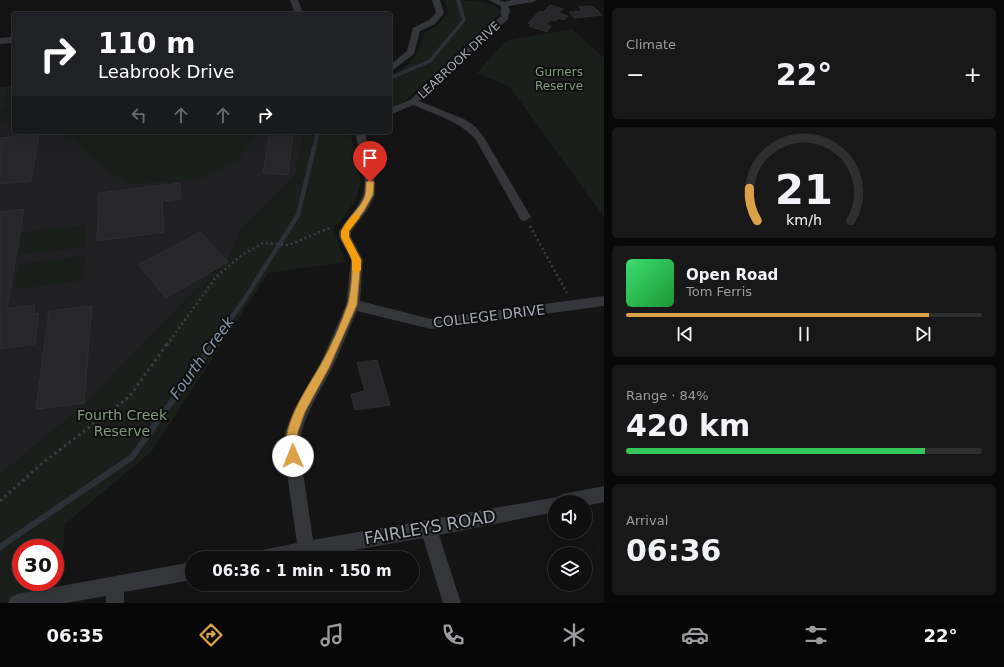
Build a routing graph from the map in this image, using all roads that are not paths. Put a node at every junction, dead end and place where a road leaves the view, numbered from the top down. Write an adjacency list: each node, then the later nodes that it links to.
1 (294, 0): 6 (street)
2 (436, 0): 9 (street)
3 (492, 0): 5 (street, LEABROOK DRIVE)
4 (533, 0): 5 (street)
5 (504, 5): 10 (street, LEABROOK DRIVE)
6 (298, 12)
7 (12, 40): 8 (street)
8 (0, 41)
9 (392, 67)
10 (413, 102): 11 (street, LEABROOK DRIVE); 13 (street)
11 (392, 111)
12 (360, 134): 15 (street)
13 (524, 217)
14 (604, 301): 15 (street, COLLEGE DRIVE)
15 (353, 305): 20 (street)
16 (604, 494): 17 (street)
17 (592, 496)
18 (548, 505): 19 (street, FAIRLEYS ROAD)
19 (429, 529): 20 (street, FAIRLEYS ROAD); 25 (street)
20 (306, 549): 21 (street, FAIRLEYS ROAD)
21 (295, 551)
22 (185, 573): 23 (street)
23 (115, 595): 24 (street)
24 (17, 603)
25 (452, 603)

